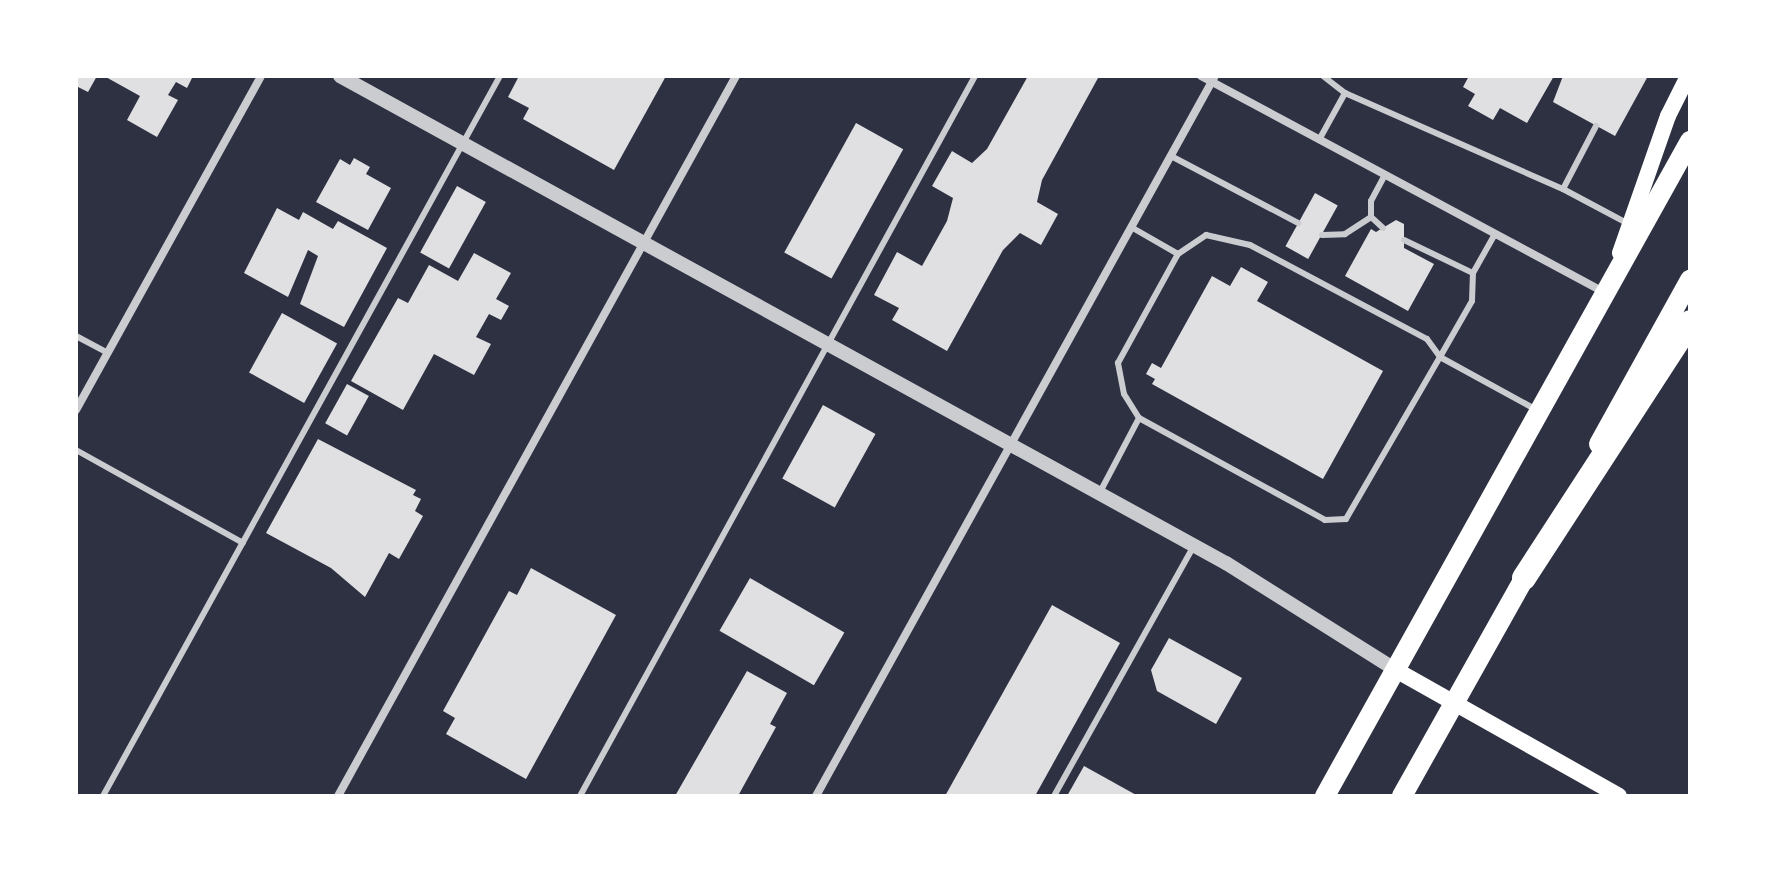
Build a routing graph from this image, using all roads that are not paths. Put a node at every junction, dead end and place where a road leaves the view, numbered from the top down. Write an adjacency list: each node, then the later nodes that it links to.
1 (261, 76): 34 (street)
2 (340, 76): 14 (street)
3 (500, 76): 14 (lane)
4 (736, 76): 26 (street)
5 (975, 76): 33 (lane)
6 (1201, 76): 9 (street)
7 (1323, 76): 10 (lane)
8 (1688, 76): 20 (main road)
9 (1214, 79): 12 (street); 15 (street)
10 (1345, 93): 12 (lane); 17 (lane)
11 (1596, 126): 17 (lane)
12 (1319, 140): 16 (street)
13 (1690, 141): 30 (main road)
14 (464, 144): 26 (street); 42 (lane)
15 (1171, 156): 19 (lane); 21 (street)
16 (1385, 175): 18 (lane); 23 (street)
17 (1563, 189): 20 (lane)
18 (1371, 217): 22 (lane); 24 (lane)
19 (1298, 223)
20 (1630, 225): 30 (main road)
21 (1131, 227): 27 (lane); 39 (street)
22 (1383, 228)
23 (1495, 234): 28 (lane); 30 (street)
24 (1322, 235)
25 (1404, 240): 28 (lane)
26 (644, 243): 33 (street); 48 (street)
27 (1178, 254): 35 (lane); 38 (lane)
28 (1473, 273): 35 (lane)
29 (1690, 280): 44 (main road)
30 (1606, 293): 37 (main road)
31 (1690, 322): 44 (highway)
32 (76, 336): 34 (lane)
33 (830, 346): 39 (street); 49 (lane)
34 (108, 353): 36 (street)
35 (1440, 357): 37 (lane); 38 (lane)
36 (76, 410)
37 (1540, 412): 45 (main road)
38 (1139, 418): 41 (lane)
39 (1011, 445): 41 (street); 50 (street)
40 (76, 450): 42 (lane)
41 (1099, 494): 43 (street)
42 (243, 543): 47 (lane)
43 (1194, 545): 45 (street); 51 (lane)
44 (1524, 578): 46 (main road)
45 (1394, 669): 46 (main road); 52 (main road)
46 (1453, 706): 53 (main road); 54 (main road)
47 (103, 796)
48 (338, 796)
49 (580, 796)
50 (816, 796)
51 (1054, 796)
52 (1325, 796)
53 (1402, 796)
54 (1619, 796)

